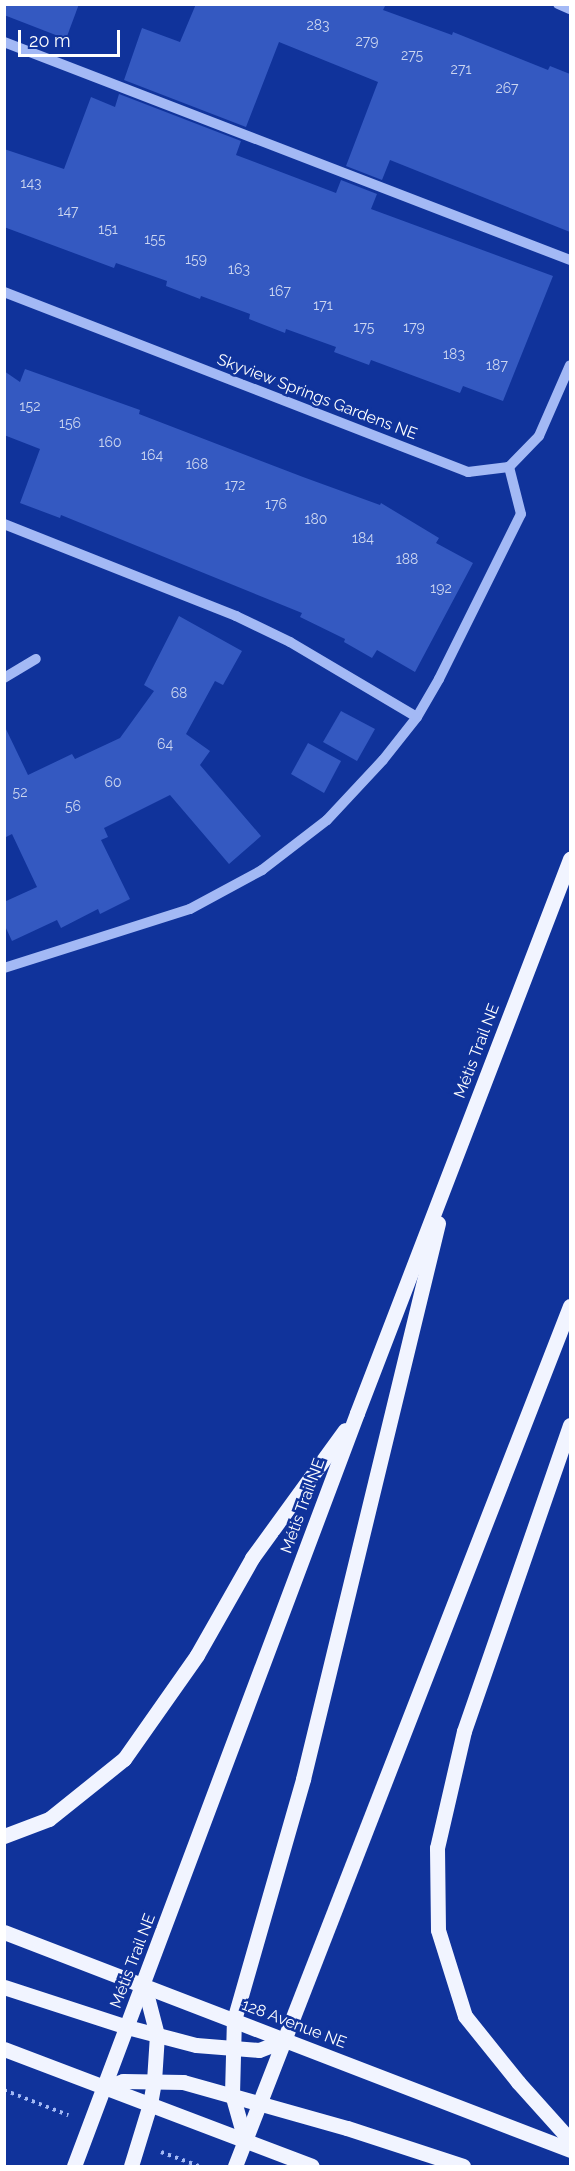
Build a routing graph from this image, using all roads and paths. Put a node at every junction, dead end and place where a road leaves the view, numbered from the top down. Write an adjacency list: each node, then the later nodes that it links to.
1 (558, 4): 2 (street)
2 (570, 9)
3 (4, 42): 4 (street)
4 (570, 260)
5 (4, 292): 7 (street, Skyview Springs Gardens NE)
6 (570, 365): 7 (street)
7 (509, 467): 11 (street)
8 (4, 524): 11 (street)
9 (36, 659): 10 (street)
10 (4, 678)
11 (417, 717): 13 (street)
12 (570, 859): 14 (main road, Métis Trail NE)
13 (4, 968)
14 (453, 1162): 16 (main road, Métis Trail NE); 22 (main road)
15 (570, 1306): 25 (main road)
16 (357, 1413): 18 (main road); 20 (main road, Métis Trail NE)
17 (570, 1425): 36 (main road)
18 (4, 1836)
19 (4, 1932): 20 (main road, 128 Avenue NE)
20 (144, 1985): 22 (main road, 128 Avenue NE); 23 (main road, Métis Trail NE); 24 (main road)
21 (4, 1987): 23 (main road)
22 (234, 2020): 25 (main road, 128 Avenue NE); 27 (main road)
23 (127, 2027): 24 (main road); 29 (main road, Métis Trail NE)
24 (157, 2035): 27 (main road); 28 (main road)
25 (285, 2040): 27 (main road); 32 (main road); 37 (main road, 128 Avenue NE)
26 (4, 2049): 29 (main road)
27 (232, 2049): 31 (main road)
28 (154, 2081): 29 (main road); 31 (main road); 33 (main road)
29 (104, 2088): 33 (main road); 38 (main road, Métis Trail NE)
30 (4, 2090): 34 (path)
31 (232, 2094): 32 (main road); 35 (main road)
32 (261, 2103): 35 (main road); 42 (main road)
33 (150, 2104): 35 (main road); 39 (main road)
34 (52, 2108)
35 (245, 2140): 40 (main road); 41 (main road)
36 (570, 2140)
37 (570, 2150)
38 (74, 2166)
39 (131, 2166)
40 (235, 2166)
41 (312, 2166)
42 (463, 2166)

